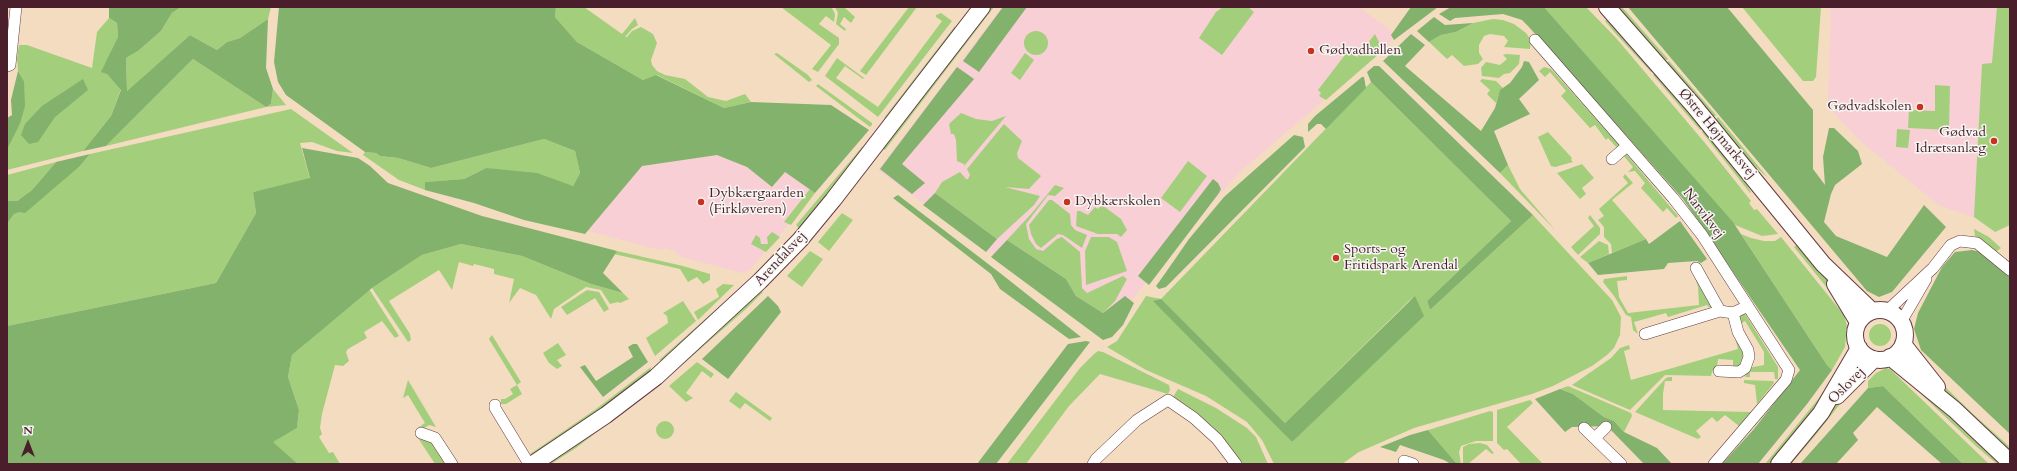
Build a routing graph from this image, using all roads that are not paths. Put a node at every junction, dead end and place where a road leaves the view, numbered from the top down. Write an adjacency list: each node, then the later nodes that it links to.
1 (16, 7): 5 (street)
2 (982, 7): 34 (street, Arendalsvej)
3 (1607, 7): 8 (street, Østre Højmarksvej)
4 (1535, 40): 6 (street, Narvikvej)
5 (7, 66)
6 (1627, 146): 7 (street); 12 (street, Narvikvej)
7 (1612, 159)
8 (1823, 264): 14 (street, Østre Højmarksvej); 16 (street, Østre Højmarksvej)
9 (1696, 268): 13 (street)
10 (1933, 268): 11 (street); 14 (street); 17 (street)
11 (2010, 270)
12 (1748, 306): 15 (street); 38 (street, Narvikvej)
13 (1720, 311): 15 (street); 18 (street)
14 (1879, 311): 16 (street); 17 (street)
15 (1733, 313): 23 (street)
16 (1858, 322): 20 (street)
17 (1901, 322): 19 (street)
18 (1645, 334)
19 (1903, 344): 21 (street); 25 (street)
20 (1858, 348): 22 (street); 26 (street, Oslovej)
21 (1890, 357): 22 (street); 25 (street)
22 (1874, 359): 26 (street, Oslovej)
23 (1719, 371)
24 (495, 405): 33 (street)
25 (1955, 410): 31 (street)
26 (1821, 412): 39 (street, Oslovej)
27 (1606, 427): 30 (street)
28 (1584, 428): 30 (street)
29 (421, 433): 32 (street)
30 (1594, 438): 37 (street)
31 (2010, 462)
32 (452, 464)
33 (530, 464)
34 (533, 464)
35 (1093, 464): 36 (street)
36 (1236, 464)
37 (1620, 464)
38 (1714, 464)
39 (1779, 464)

